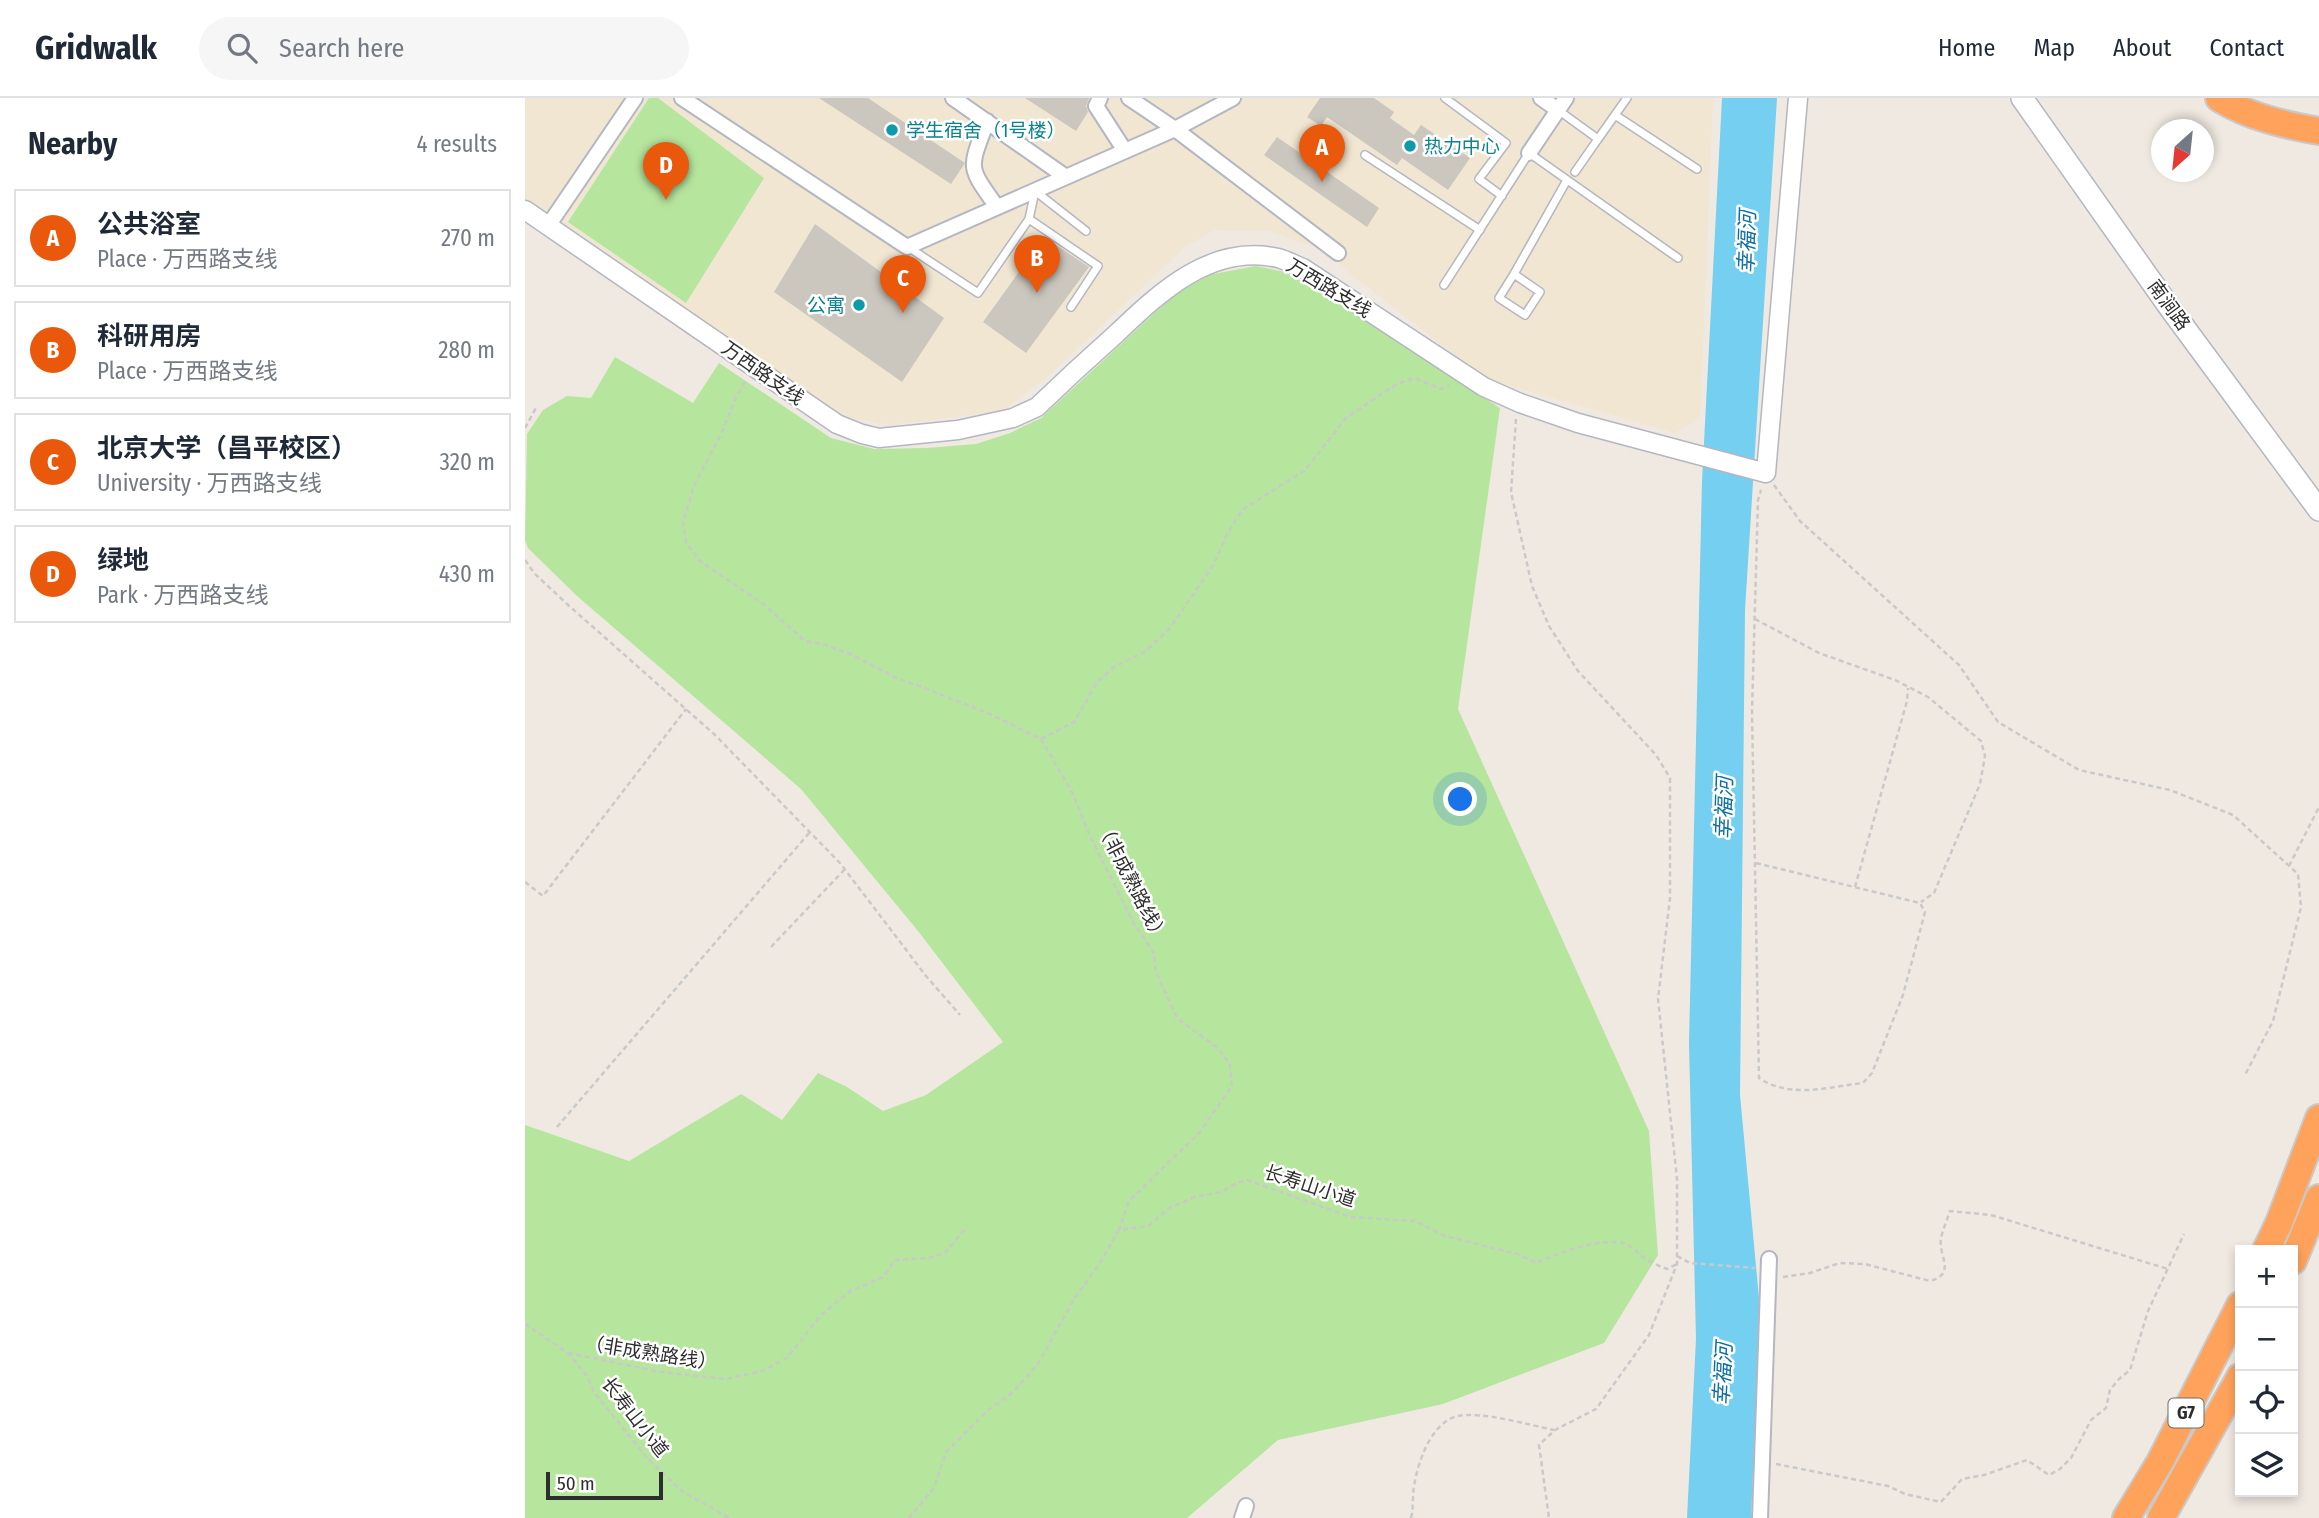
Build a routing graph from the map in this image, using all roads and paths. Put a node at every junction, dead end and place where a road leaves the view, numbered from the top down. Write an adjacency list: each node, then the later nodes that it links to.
1 (635, 98): 33 (street)
2 (682, 98): 36 (street)
3 (953, 98): 17 (street)
4 (1100, 98): 21 (street)
5 (1129, 98): 18 (street)
6 (1233, 98): 18 (street)
7 (1445, 98): 29 (lane)
8 (1541, 98): 14 (street)
9 (1627, 98): 15 (lane)
10 (1798, 98): 47 (street)
11 (2022, 98): 48 (main road, 南涧路)
12 (2219, 98): 19 (highway)
13 (2250, 98): 16 (highway)
14 (1562, 104): 20 (lane); 22 (street)
15 (1615, 115): 20 (lane); 24 (lane)
16 (2319, 118)
17 (986, 121): 26 (street); 30 (street)
18 (1175, 129): 21 (street); 37 (street)
19 (2319, 131)
20 (1598, 139): 25 (lane)
21 (1125, 151): 26 (street)
22 (1529, 153): 27 (lane); 29 (lane)
23 (1364, 155): 34 (lane)
24 (1697, 169)
25 (1575, 172)
26 (1066, 177): 28 (street)
27 (1567, 180): 38 (lane); 39 (lane)
28 (1035, 191): 30 (street); 32 (lane); 35 (lane)
29 (1502, 196): 34 (lane)
30 (997, 207): 36 (street)
31 (525, 210): 33 (street, 万西路支线)
32 (1029, 219): 36 (lane); 41 (lane)
33 (548, 226): 42 (street, 万西路支线)
34 (1480, 230): 40 (lane)
35 (1086, 231)
36 (907, 247)
37 (1338, 253)
38 (1678, 258)
39 (1514, 274): 39 (lane)
40 (1444, 285)
41 (1071, 307)
42 (754, 367): 43 (street, 万西路支线); 53 (path)
43 (1468, 377): 44 (street, 万西路支线); 53 (path)
44 (1517, 401): 47 (street, 万西路支线); 73 (path)
45 (536, 408): 46 (path)
46 (525, 428)
47 (1765, 473): 50 (path); 57 (path)
48 (2319, 510)
49 (525, 560): 52 (path)
50 (1755, 619): 51 (path); 56 (path)
51 (1909, 687): 60 (path); 61 (path)
52 (686, 709): 55 (path); 59 (path)
53 (1041, 739): 69 (path, （非成熟路线）)
54 (2319, 807): 57 (path)
55 (810, 832): 58 (path); 66 (path)
56 (1756, 863): 60 (path); 61 (path)
57 (2289, 866): 64 (path)
58 (845, 869): 62 (path); 63 (path)
59 (525, 882)
60 (1855, 887): 61 (path)
61 (1920, 903)
62 (771, 947)
63 (960, 1015)
64 (2245, 1075)
65 (2319, 1118): 71 (highway)
66 (557, 1127)
67 (2319, 1198): 72 (highway)
68 (965, 1229): 79 (path, （非成熟路线）)
69 (1119, 1230): 74 (path, 长寿山小道); 84 (path)
70 (2183, 1234): 76 (path)
71 (2268, 1245)
72 (2298, 1249)
73 (1677, 1256): 74 (path); 75 (path)
74 (1677, 1264): 81 (path)
75 (1769, 1269): 76 (path); 82 (street)
76 (2168, 1269): 82 (path)
77 (2238, 1308): 88 (highway, G7)
78 (525, 1324): 79 (path, 长寿山小道)
79 (568, 1353): 83 (path, 长寿山小道)
80 (2235, 1386): 89 (highway, G7)
81 (1555, 1430): 85 (path); 86 (path)
82 (1762, 1461): 87 (street)
83 (730, 1518)
84 (909, 1518)
85 (1411, 1518)
86 (1549, 1518)
87 (1760, 1518)
88 (2126, 1518)
89 (2161, 1518)

